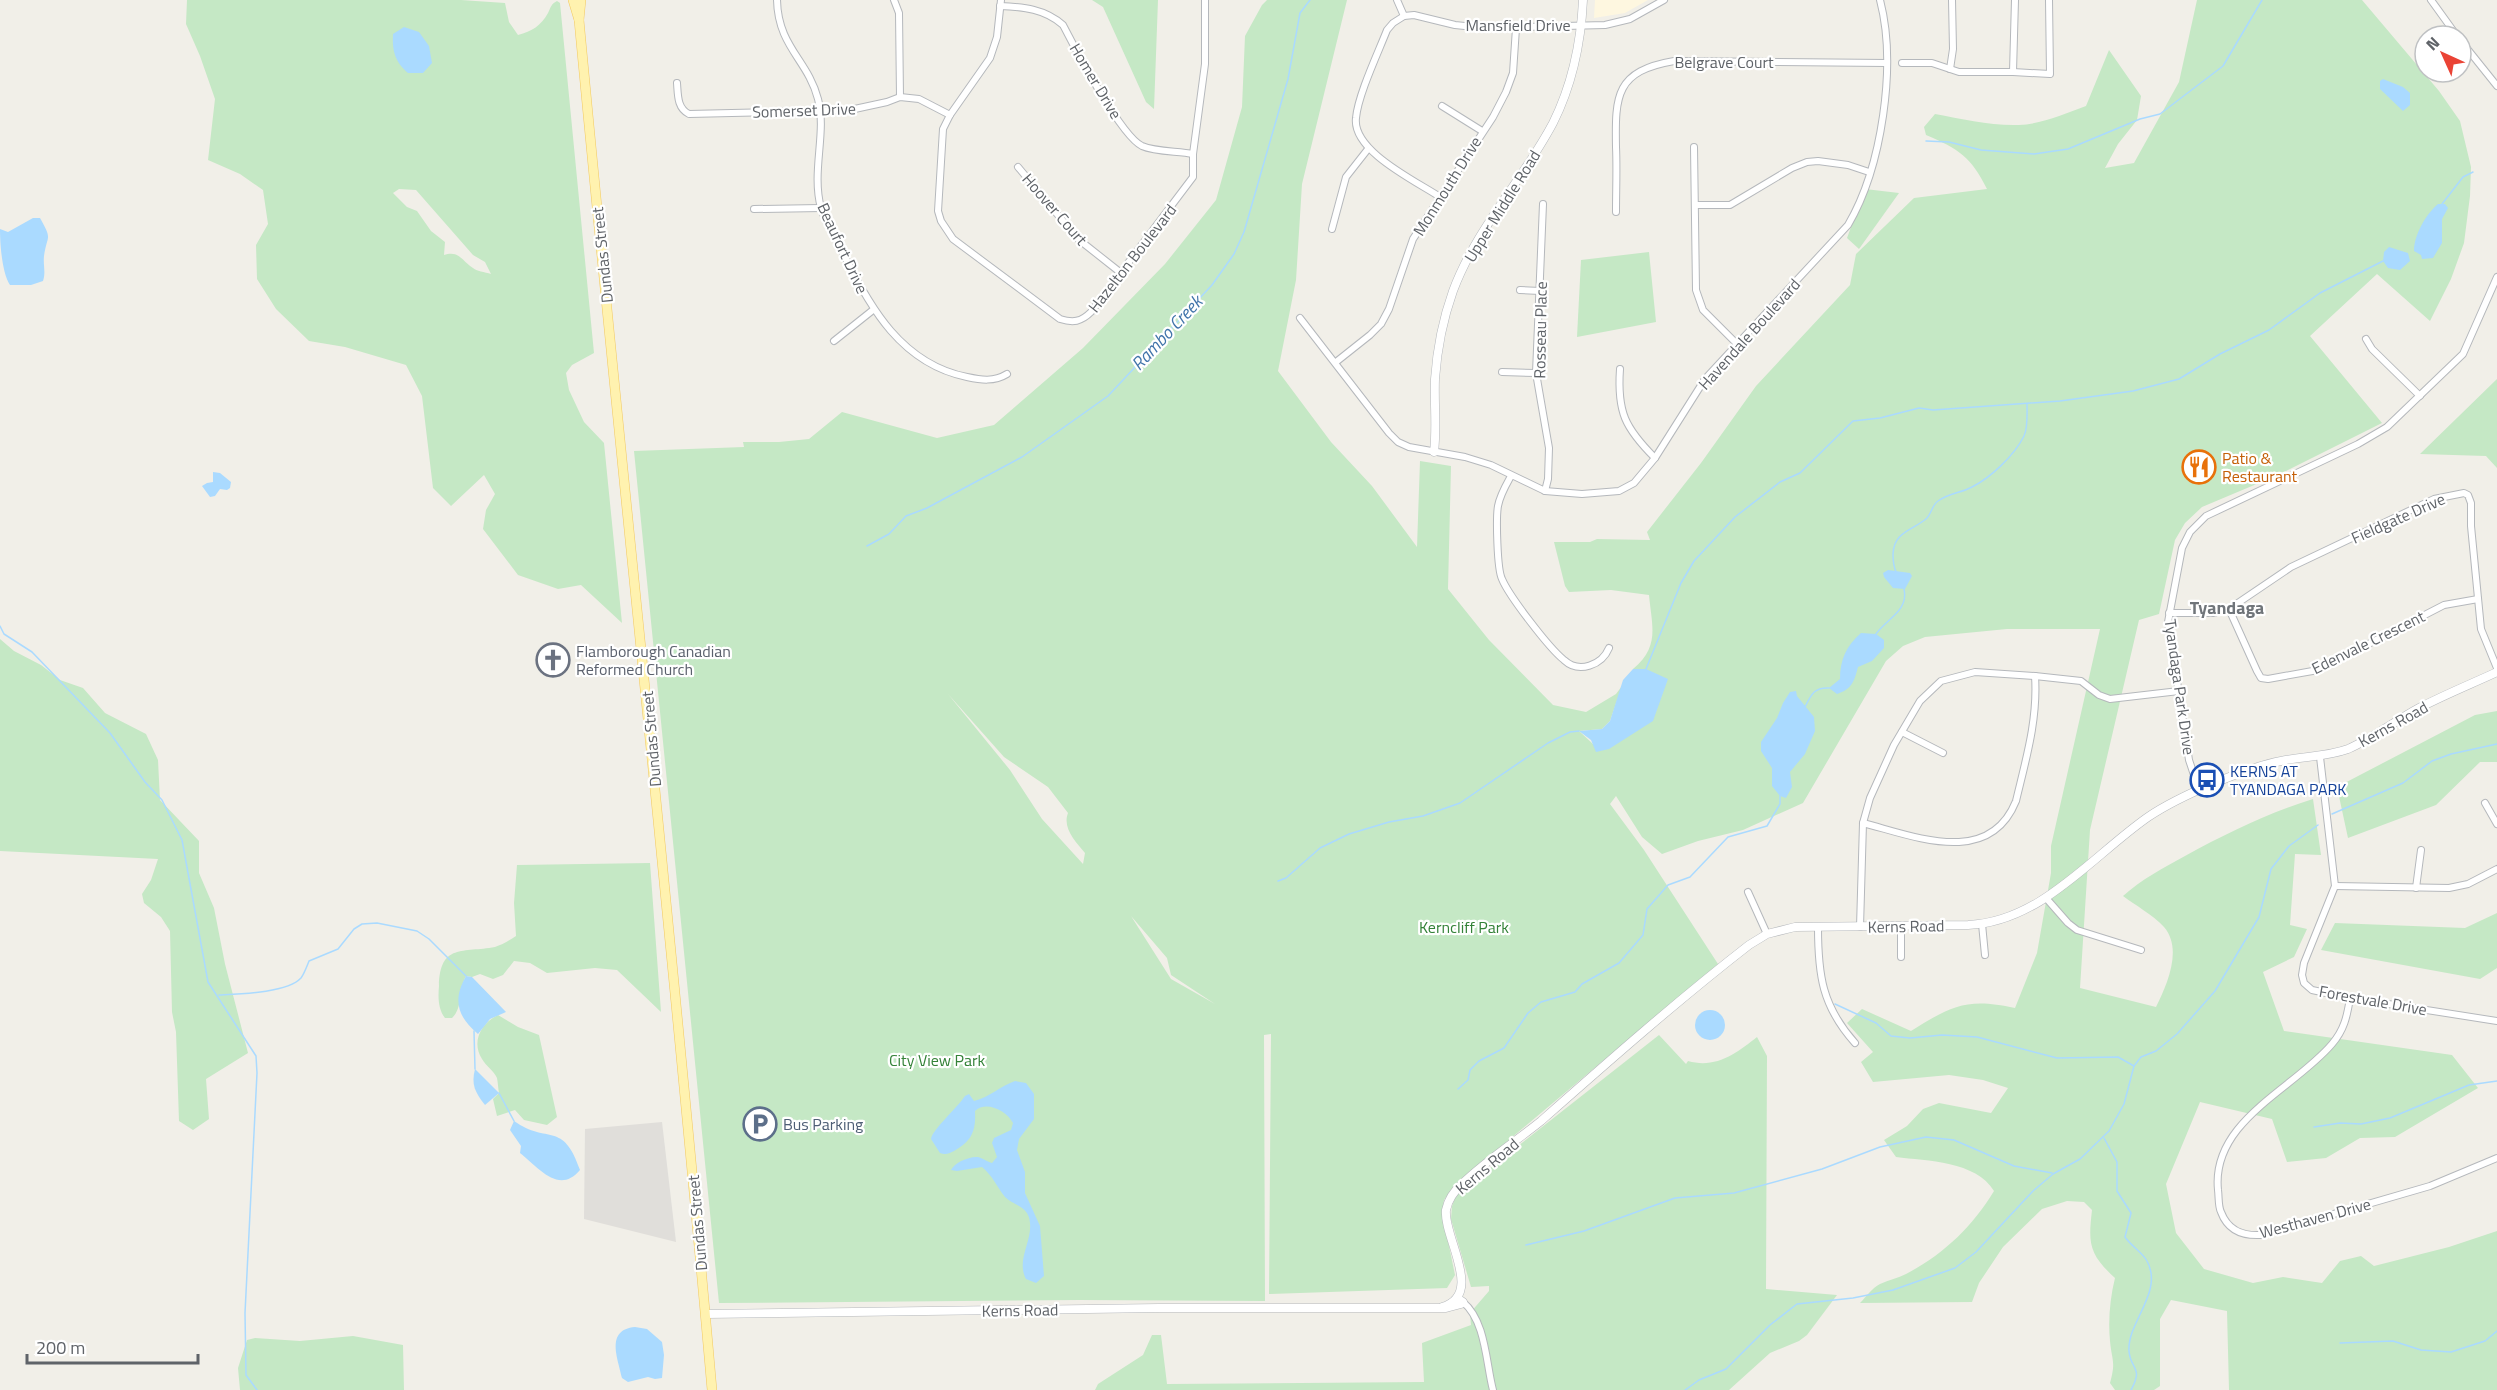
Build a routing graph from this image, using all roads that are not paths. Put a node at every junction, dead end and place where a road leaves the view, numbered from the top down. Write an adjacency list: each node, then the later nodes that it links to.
1 (573, 0): 16 (main road, Dundas Street)
2 (581, 0): 16 (main road, Dundas Street)
3 (777, 0): 29 (street, Beaufort Drive)
4 (894, 0): 27 (street)
5 (1205, 0): 34 (street, Hazelton Boulevard)
6 (1397, 0): 15 (street)
7 (1583, 0): 18 (street, Upper Middle Road)
8 (1664, 0): 18 (street, Mansfield Drive)
9 (1880, 0): 21 (street, Havendale Boulevard)
10 (1952, 0): 23 (street)
11 (2015, 0): 24 (street)
12 (2049, 0): 24 (street)
13 (2431, 0): 17 (street)
14 (1000, 3): 30 (street, Hazelton Boulevard); 34 (street, Homer Drive)
15 (1404, 16): 19 (street, Mansfield Drive); 33 (street)
16 (579, 20): 96 (main road, Dundas Street)
17 (2448, 24)
18 (1582, 26): 19 (street, Mansfield Drive); 59 (street, Upper Middle Road)
19 (1516, 28): 31 (street, Monmouth Drive)
20 (2473, 56): 26 (street)
21 (1887, 63): 36 (street, Havendale Boulevard); 42 (street, Belgrave Court)
22 (1902, 63): 23 (street)
23 (1950, 69): 24 (street)
24 (2013, 72)
25 (677, 83): 29 (street, Somerset Drive)
26 (2497, 86)
27 (900, 97): 29 (street, Somerset Drive); 30 (street)
28 (1442, 106): 31 (street)
29 (820, 111): 40 (street, Beaufort Drive)
30 (950, 115): 44 (street, Hazelton Boulevard)
31 (1482, 132): 37 (street, Monmouth Drive)
32 (1694, 147): 39 (street)
33 (1368, 148): 37 (street); 43 (street)
34 (1193, 154): 44 (street, Hazelton Boulevard)
35 (1018, 167): 44 (street, Hoover Court)
36 (1869, 172): 39 (street); 52 (street, Havendale Boulevard)
37 (1440, 197): 53 (street, Monmouth Drive)
38 (1543, 204): 47 (street, Rosseau Place)
39 (1696, 205): 52 (street)
40 (821, 208): 41 (street); 48 (street, Beaufort Drive)
41 (754, 209)
42 (1616, 212)
43 (1332, 229)
44 (1121, 273)
45 (2497, 277): 58 (street, Tyandaga Park Drive)
46 (1520, 290): 47 (street)
47 (1540, 291): 56 (street, Rosseau Place)
48 (873, 310): 51 (street); 57 (street, Beaufort Drive)
49 (1300, 318): 53 (street, Havendale Boulevard)
50 (2366, 339): 58 (street)
51 (834, 341)
52 (1737, 344): 60 (street, Havendale Boulevard)
53 (1336, 362): 59 (street, Havendale Boulevard)
54 (1620, 369): 60 (street)
55 (1502, 372): 56 (street)
56 (1536, 373): 62 (street, Rosseau Place)
57 (1007, 374)
58 (2420, 396): 65 (street, Tyandaga Park Drive)
59 (1434, 452): 61 (street, Havendale Boulevard)
60 (1655, 458): 62 (street, Havendale Boulevard)
61 (1510, 476): 62 (street, Havendale Boulevard); 66 (street)
62 (1545, 491)
63 (2478, 599): 64 (street, Edenvale Crescent); 64 (street, Fieldgate Drive); 67 (street, Fieldgate Drive)
64 (2229, 609): 65 (street, Fieldgate Drive)
65 (2169, 613): 69 (street, Tyandaga Park Drive)
66 (1609, 648)
67 (2497, 670): 72 (street, Kerns Road)
68 (2036, 676): 69 (street); 70 (street); 75 (street)
69 (2179, 691): 73 (street, Tyandaga Park Drive)
70 (1902, 732): 71 (street); 75 (street)
71 (1943, 753)
72 (2320, 756): 73 (street, Kerns Road); 79 (street, Forestvale Drive)
73 (2199, 790): 82 (street, Kerns Road)
74 (2485, 803): 76 (street)
75 (1863, 823): 86 (street)
76 (2497, 824)
77 (2421, 850): 80 (street)
78 (2497, 869): 80 (street)
79 (2335, 886): 80 (street); 91 (street, Forestvale Drive)
80 (2416, 888)
81 (1748, 892): 87 (street)
82 (2046, 898): 83 (street, Kerns Road); 88 (street)
83 (1982, 924): 84 (street, Kerns Road); 89 (street)
84 (1901, 926): 86 (street, Kerns Road); 90 (street)
85 (1818, 927): 86 (street, Kerns Road); 87 (street, Kerns Road); 93 (street)
86 (1860, 927)
87 (1767, 934): 95 (street, Kerns Road)
88 (2141, 950)
89 (1985, 956)
90 (1901, 957)
91 (2350, 998): 92 (street, Forestvale Drive); 94 (street, Westhaven Drive)
92 (2497, 1021)
93 (1855, 1043)
94 (2497, 1158)
95 (1460, 1300): 96 (street, Kerns Road); 98 (street)
96 (706, 1314): 97 (main road, Dundas Street)
97 (712, 1390)
98 (1493, 1390)

